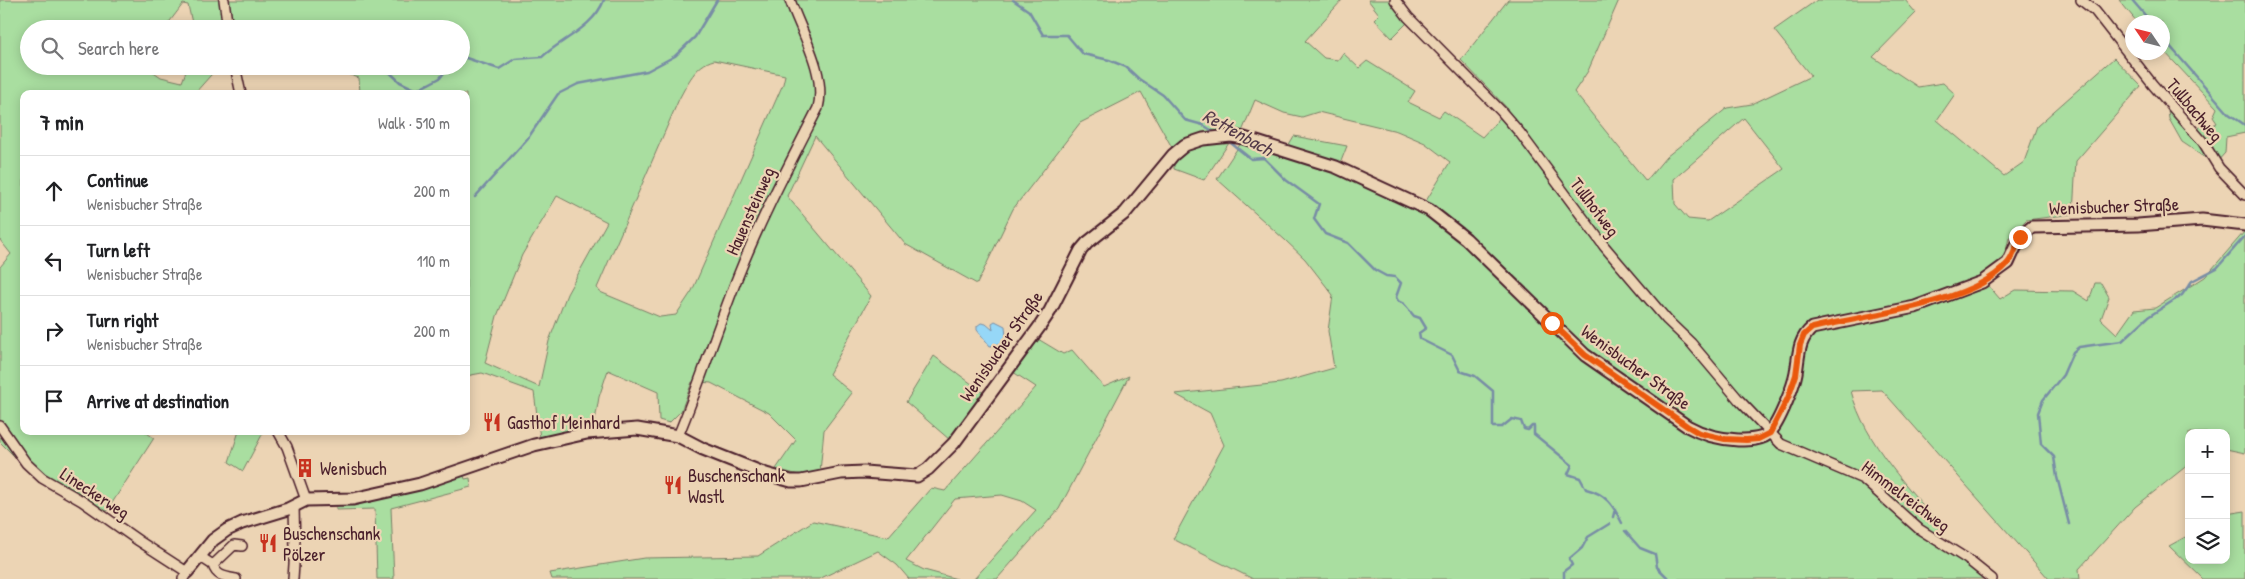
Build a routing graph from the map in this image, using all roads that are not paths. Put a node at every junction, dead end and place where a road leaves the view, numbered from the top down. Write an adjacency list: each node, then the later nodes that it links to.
1 (224, 0): 5 (street)
2 (790, 0): 13 (street, Hauensteinweg)
3 (1395, 0): 11 (street, Tullhofweg)
4 (2081, 0): 8 (street, Tullbachweg)
5 (227, 20)
6 (237, 75): 7 (street)
7 (239, 90)
8 (2245, 195)
9 (2245, 225): 11 (street, Wenisbucher Straße)
10 (0, 426): 19 (street, Lineckerweg)
11 (1770, 433): 13 (street, Wenisbucher Straße); 22 (street, Himmelreichweg)
12 (281, 435): 14 (street)
13 (678, 436): 14 (street, Wenisbucher Straße)
14 (306, 500): 15 (street, Wenisbucher Straße)
15 (294, 506): 17 (street, Wenisbucher Straße); 21 (street)
16 (242, 546): 18 (street)
17 (199, 556): 18 (street); 19 (street, Wenisbucher Straße)
18 (213, 564): 20 (street)
19 (185, 575)
20 (236, 579)
21 (293, 579)
22 (1992, 579)

